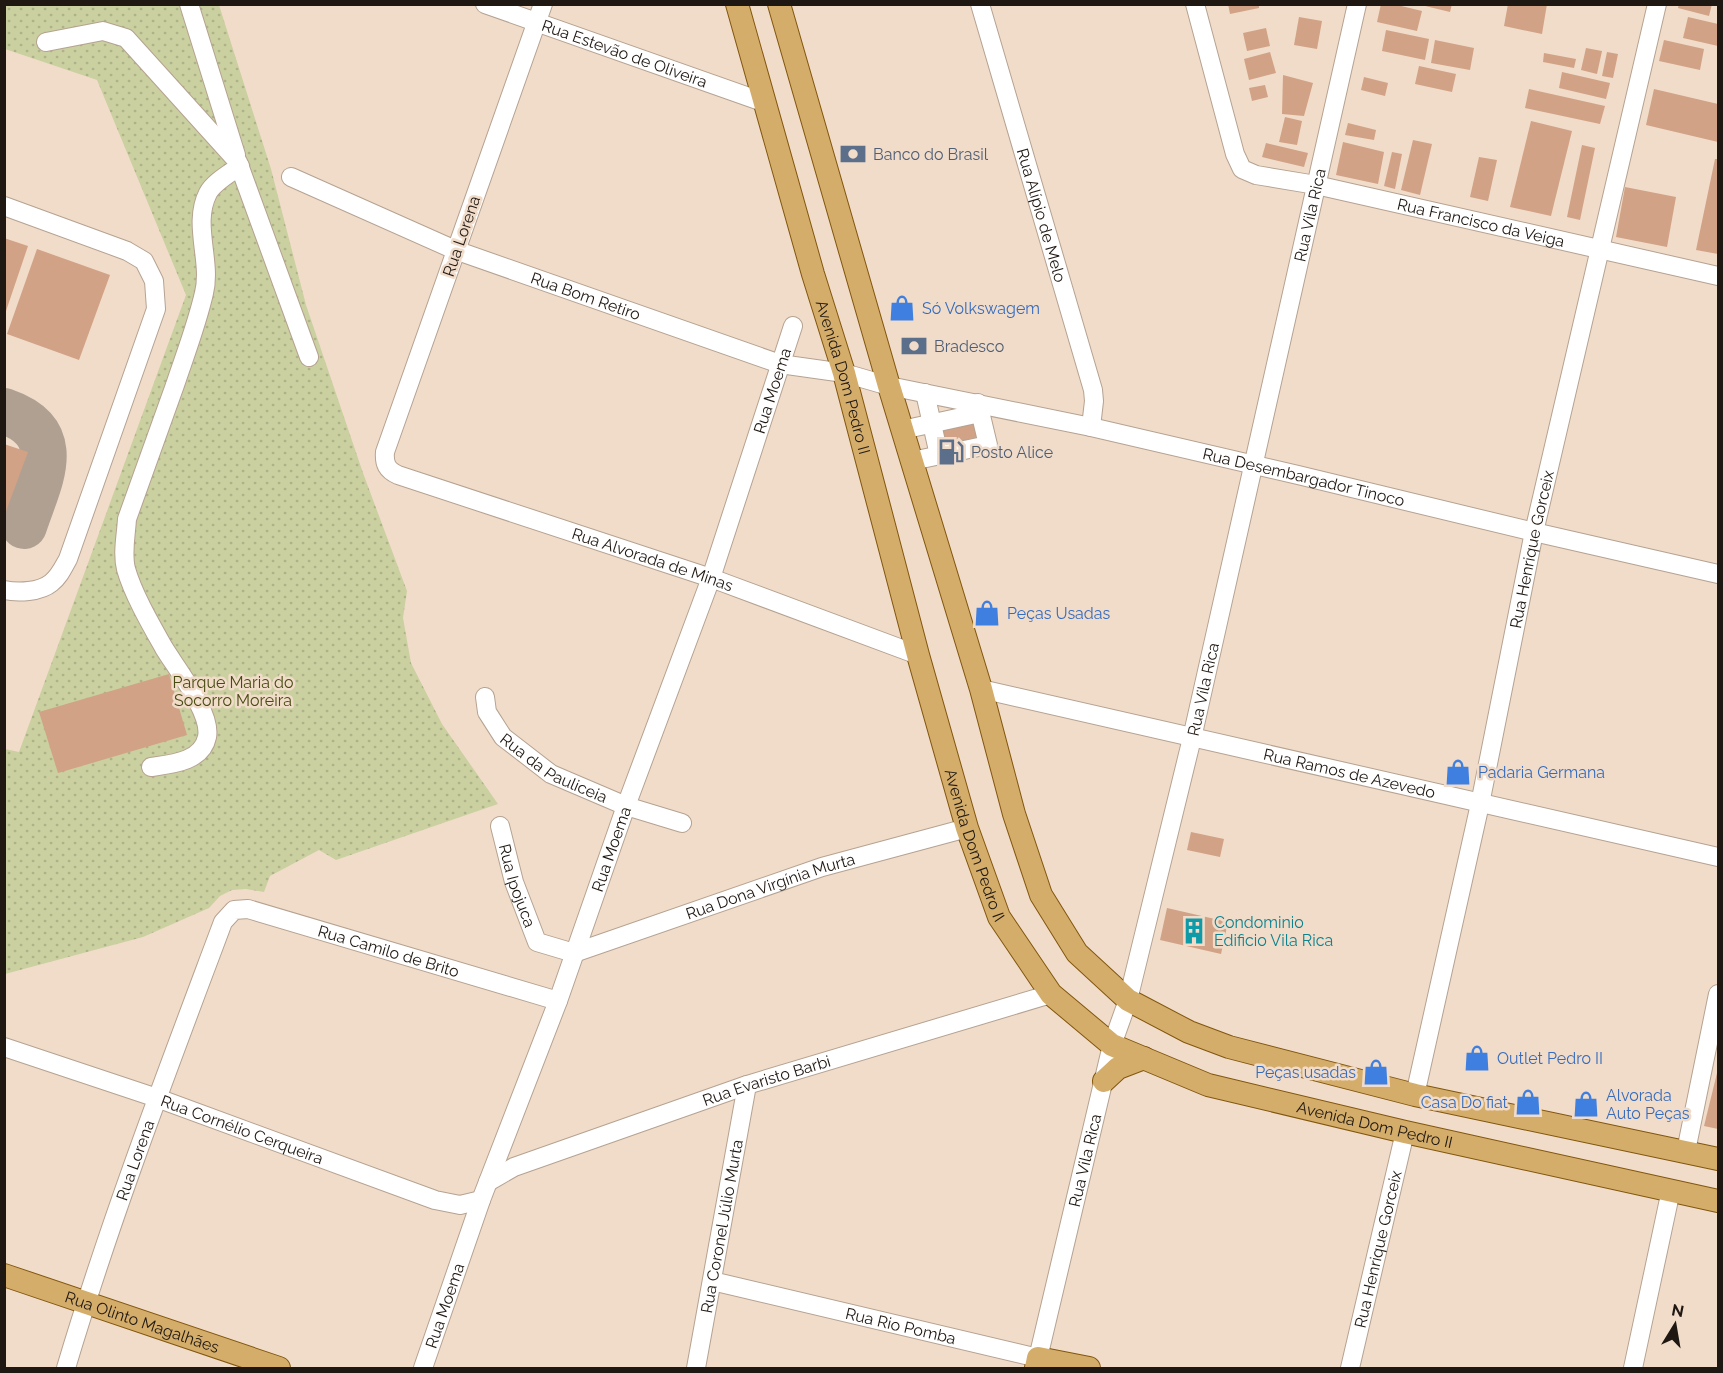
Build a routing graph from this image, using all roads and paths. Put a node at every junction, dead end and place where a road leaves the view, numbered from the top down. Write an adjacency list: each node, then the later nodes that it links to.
1 (189, 4): 12 (street)
2 (485, 4): 9 (street, Rua Estevão de Oliveira)
3 (737, 4): 11 (main road, Avenida Dom Pedro II)
4 (779, 4): 23 (main road)
5 (980, 4): 27 (street, Rua Alípio de Melo)
6 (1195, 4): 14 (street, Rua Francisco da Veiga)
7 (1357, 4): 14 (street, Rua Vila Rica)
8 (1657, 4): 17 (street, Rua Henrique Gorceix)
9 (540, 13): 11 (street, Rua Estevão de Oliveira); 16 (street, Rua Lorena)
10 (45, 42): 12 (street)
11 (763, 102): 22 (main road, Avenida Dom Pedro II)
12 (239, 164): 20 (street); 41 (street)
13 (291, 177): 16 (street, Rua Bom Retiro)
14 (1316, 185): 17 (street, Rua Francisco da Veiga); 31 (street, Rua Vila Rica)
15 (4, 206): 36 (street)
16 (455, 250): 21 (street, Rua Bom Retiro); 32 (street, Rua Lorena)
17 (1601, 250): 18 (street, Rua Francisco da Veiga); 33 (street, Rua Henrique Gorceix)
18 (1719, 276)
19 (793, 326): 21 (street, Rua Moema)
20 (309, 357)
21 (780, 364): 22 (street, Rua Bom Retiro); 35 (street, Rua Moema)
22 (844, 373): 23 (street, Rua Bom Retiro); 37 (main road, Avenida Dom Pedro II)
23 (889, 386): 24 (street, Rua Desembargador Tinoco); 28 (main road)
24 (925, 393): 25 (street, Rua Desembargador Tinoco); 26 (street)
25 (979, 408): 26 (street); 27 (street, Rua Desembargador Tinoco); 29 (street)
26 (932, 424): 28 (street); 29 (street)
27 (1091, 427): 31 (street, Rua Desembargador Tinoco)
28 (902, 430): 30 (main road)
29 (939, 455): 30 (street)
30 (912, 461): 38 (main road)
31 (1255, 465): 33 (street, Rua Desembargador Tinoco); 40 (street, Rua Vila Rica)
32 (387, 468): 35 (street, Rua Alvorada de Minas)
33 (1534, 532): 34 (street, Rua Desembargador Tinoco); 42 (street, Rua Henrique Gorceix)
34 (1719, 574)
35 (711, 578): 37 (street, Rua Alvorada de Minas); 43 (street, Rua Moema)
36 (4, 590)
37 (918, 655): 46 (main road, Avenida Dom Pedro II)
38 (981, 689): 40 (street, Rua Ramos de Azevedo); 52 (main road)
39 (484, 697): 43 (street, Rua da Pauliceia)
40 (1192, 738): 42 (street, Rua Ramos de Azevedo); 52 (street, Rua Vila Rica)
41 (151, 767)
42 (1480, 804): 47 (street, Rua Ramos de Azevedo); 59 (street, Rua Henrique Gorceix)
43 (626, 806): 44 (street, Rua da Pauliceia); 49 (street, Rua Moema)
44 (682, 823)
45 (500, 826): 49 (street, Rua Ipojuca)
46 (967, 828): 49 (street, Rua Dona Virgínia Murta); 50 (main road, Avenida Dom Pedro II)
47 (1719, 856)
48 (223, 922): 53 (street, Rua Camilo de Brito); 60 (street, Rua Lorena)
49 (574, 953): 53 (street, Rua Moema)
50 (1051, 994): 54 (main road, Avenida Dom Pedro II); 58 (street, Rua Evaristo Barbi)
51 (1719, 994): 62 (street)
52 (1128, 1000): 54 (street, Rua Vila Rica); 59 (main road)
53 (558, 1001): 64 (street, Rua Moema)
54 (1112, 1045): 56 (main road, Avenida Dom Pedro II); 57 (street, Rua Vila Rica)
55 (4, 1047): 60 (street, Rua Cornélio Cerqueira)
56 (1144, 1058): 57 (main road); 61 (main road, Avenida Dom Pedro II)
57 (1104, 1081): 71 (street, Rua Vila Rica)
58 (747, 1085): 64 (street, Rua Evaristo Barbi); 69 (street, Rua Coronel Júlio Murta)
59 (1415, 1095): 62 (main road)
60 (157, 1098): 66 (street, Rua Cornélio Cerqueira); 70 (street, Rua Lorena)
61 (1405, 1131): 65 (main road, Avenida Dom Pedro II); 77 (street, Rua Henrique Gorceix)
62 (1686, 1151): 63 (main road)
63 (1719, 1159)
64 (488, 1182): 66 (street, Rua Moema)
65 (1671, 1190): 67 (main road, Avenida Dom Pedro II); 78 (street)
66 (481, 1200): 74 (street, Rua Moema)
67 (1719, 1201)
68 (4, 1275): 70 (main road, Rua Olinto Magalhães)
69 (712, 1281): 71 (street, Rua Rio Pomba); 75 (street, Rua Coronel Júlio Murta)
70 (85, 1303): 72 (street, Rua Lorena); 73 (main road, Rua Olinto Magalhães)
71 (1037, 1363): 76 (main road, Rua Rio Pomba)
72 (66, 1368)
73 (279, 1368)
74 (423, 1368)
75 (696, 1368)
76 (1089, 1368)
77 (1350, 1368)
78 (1633, 1368)

